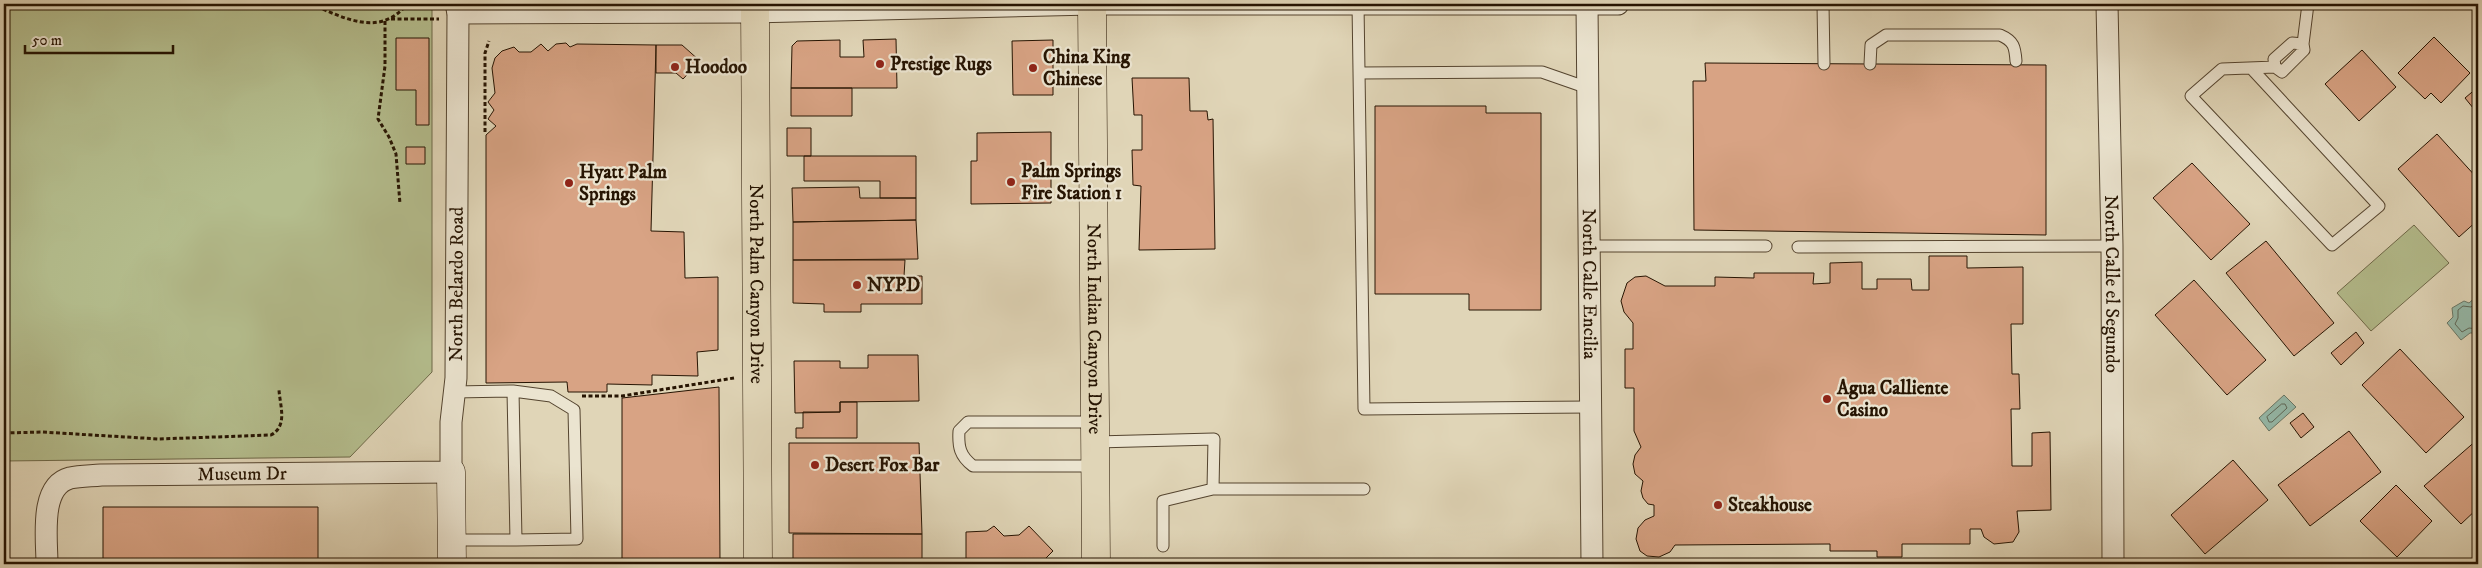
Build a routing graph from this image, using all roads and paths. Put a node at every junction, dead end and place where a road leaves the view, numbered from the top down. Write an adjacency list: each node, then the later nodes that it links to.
1 (311, 4): 17 (path)
2 (407, 4): 16 (path)
3 (1092, 4): 4 (street); 13 (street); 38 (main road, North Indian Canyon Drive)
4 (1160, 4): 5 (street)
5 (1341, 4): 6 (street)
6 (1358, 4): 7 (street); 23 (lane)
7 (1436, 4): 8 (street)
8 (1587, 4): 9 (street); 24 (street, North Calle Encilia)
9 (1618, 4)
10 (1823, 4): 20 (lane)
11 (2107, 4): 29 (street, North Calle el Segundo)
12 (2308, 4): 22 (lane)
13 (905, 6): 14 (street)
14 (755, 8): 15 (street); 31 (main road, North Palm Canyon Drive)
15 (458, 12): 16 (path); 34 (street, North Belardo Road)
16 (390, 19): 17 (path)
17 (385, 21): 26 (path)
18 (489, 41): 25 (path)
19 (2016, 62): 21 (lane)
20 (1824, 64)
21 (1870, 64)
22 (2251, 68): 22 (lane)
23 (1359, 73): 24 (lane); 36 (lane)
24 (1588, 88): 27 (street, North Calle Encilia)
25 (484, 132)
26 (400, 204)
27 (1589, 246): 28 (lane); 36 (street, North Calle Encilia)
28 (1766, 246)
29 (2112, 246): 30 (lane); 49 (street, North Calle el Segundo)
30 (1798, 247)
31 (758, 370): 35 (path); 46 (main road, North Palm Canyon Drive)
32 (279, 390): 37 (path)
33 (513, 391): 34 (lane); 35 (lane); 42 (lane)
34 (454, 392): 39 (street, North Belardo Road)
35 (552, 396): 42 (lane)
36 (1591, 407): 48 (street, North Calle Encilia)
37 (4, 433)
38 (1095, 443): 38 (lane); 40 (lane); 47 (main road, North Indian Canyon Drive)
39 (451, 472): 44 (street, North Belardo Road); 45 (street, Museum Dr)
40 (1213, 489): 41 (lane); 43 (lane)
41 (1364, 489)
42 (516, 540): 44 (lane)
43 (1163, 546)
44 (452, 552)
45 (47, 564)
46 (758, 564)
47 (1096, 564)
48 (1592, 564)
49 (2113, 564)

